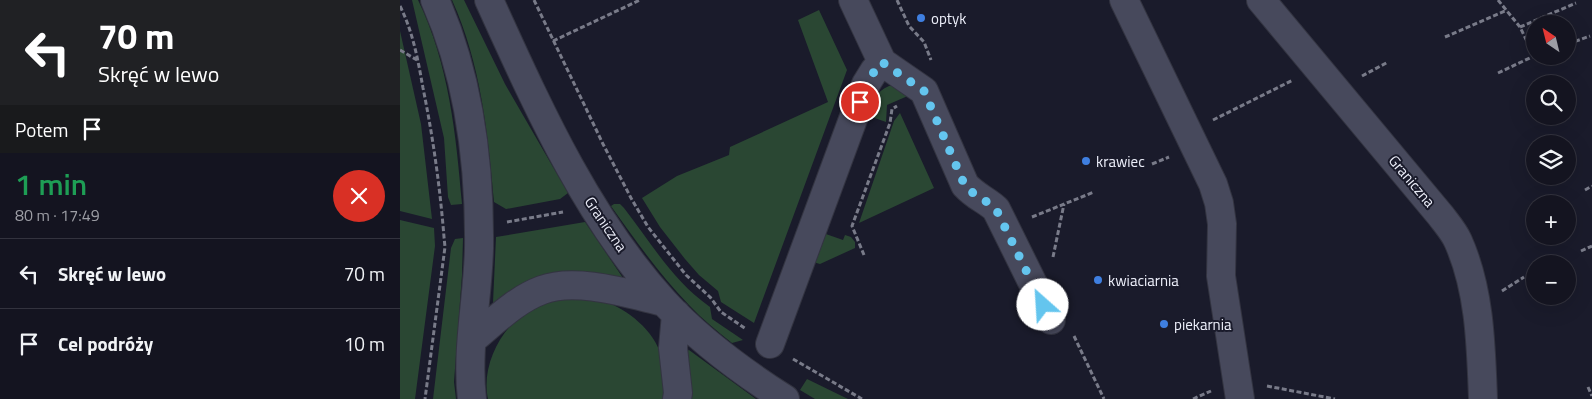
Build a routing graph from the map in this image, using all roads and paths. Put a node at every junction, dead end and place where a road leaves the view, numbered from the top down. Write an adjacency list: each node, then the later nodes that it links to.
1 (435, 0): 39 (street)
2 (489, 0): 37 (street, Graniczna)
3 (534, 0): 16 (path)
4 (640, 0): 16 (path)
5 (854, 0): 21 (street)
6 (1124, 0): 25 (street)
7 (1261, 0): 22 (street, Graniczna)
8 (1498, 0): 11 (path)
9 (1576, 3): 12 (path)
10 (400, 6): 20 (path)
11 (1507, 10): 12 (path); 14 (path)
12 (1520, 27): 15 (path)
13 (1590, 36): 17 (path)
14 (1445, 37)
15 (1526, 39)
16 (553, 41): 40 (path)
17 (1576, 41)
18 (400, 50): 20 (path)
19 (1526, 60): 23 (path)
20 (418, 61): 43 (path)
21 (882, 62): 24 (street); 40 (street)
22 (1318, 68): 25 (path); 50 (street, Graniczna)
23 (1498, 73)
24 (924, 91): 35 (path); 38 (street)
25 (1188, 132): 49 (street)
26 (1592, 186): 27 (path)
27 (1585, 190)
28 (1094, 192): 29 (path)
29 (1064, 204): 31 (path); 36 (path)
30 (569, 211): 32 (path)
31 (1026, 219)
32 (504, 222)
33 (1592, 246): 34 (path)
34 (1581, 251)
35 (864, 255)
36 (1052, 260)
37 (670, 308): 39 (street); 45 (street); 46 (street, Graniczna)
38 (1050, 320): 48 (path)
39 (473, 339): 44 (street)
40 (770, 344): 47 (path)
41 (1588, 387): 42 (path)
42 (1592, 396)
43 (425, 399)
44 (472, 399)
45 (677, 399)
46 (785, 399)
47 (862, 399)
48 (1104, 399)
49 (1240, 399)
50 (1483, 399)

